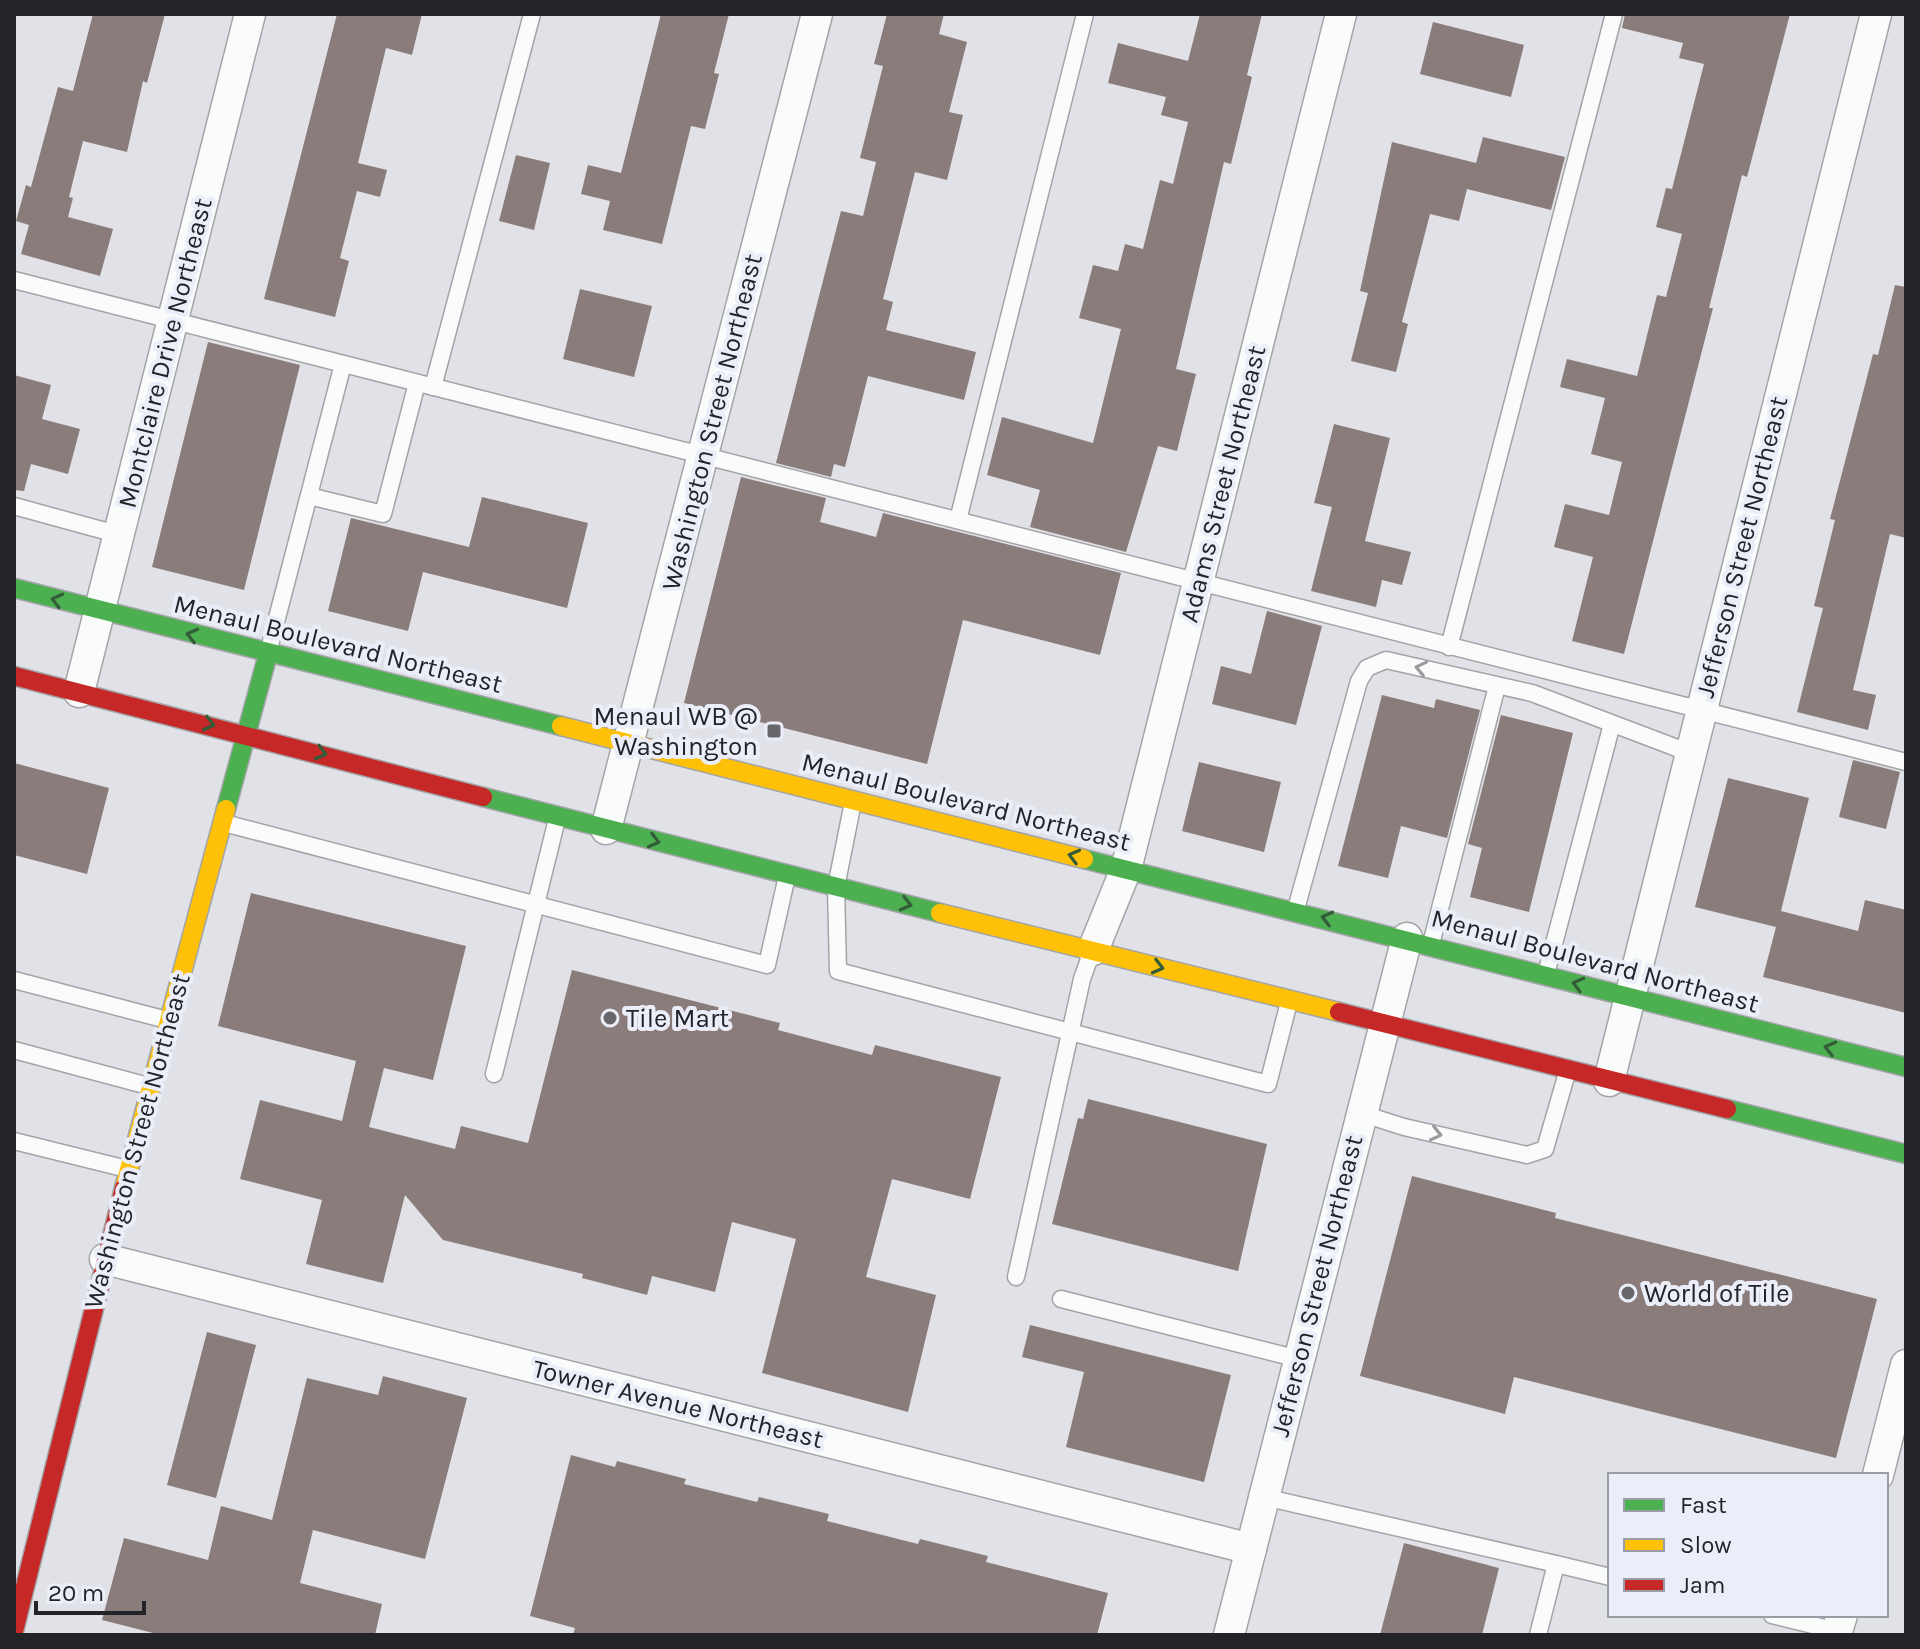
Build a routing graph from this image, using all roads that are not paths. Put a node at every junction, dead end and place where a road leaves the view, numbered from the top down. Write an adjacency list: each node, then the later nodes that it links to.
1 (250, 14): 9 (street, Montclaire Drive Northeast)
2 (532, 14): 11 (lane)
3 (817, 14): 12 (street, Washington Street Northeast)
4 (1085, 14): 15 (lane)
5 (1341, 14): 17 (street, Adams Street Northeast)
6 (1614, 14): 20 (lane)
7 (1876, 14): 25 (street, Jefferson Street Northeast)
8 (14, 280): 9 (lane)
9 (174, 321): 10 (lane); 16 (street, Montclaire Drive Northeast)
10 (343, 364): 11 (lane); 13 (lane)
11 (425, 385): 12 (lane); 13 (lane)
12 (704, 455): 15 (lane); 28 (street, Washington Street Northeast)
13 (309, 496): 21 (lane)
14 (14, 506): 16 (lane)
15 (958, 520): 17 (lane)
16 (120, 535): 19 (street, Montclaire Drive Northeast)
17 (1199, 582): 20 (lane); 35 (street, Adams Street Northeast)
18 (14, 588): 19 (main road, Menaul Boulevard Northeast, one-way to 18)
19 (100, 611): 21 (main road, Menaul Boulevard Northeast, one-way to 19); 24 (street, Montclaire Drive Northeast)
20 (1449, 647): 25 (lane)
21 (268, 654): 27 (main road, Washington Street Northeast); 28 (main road, Menaul Boulevard Northeast)
22 (14, 676): 24 (main road)
23 (1497, 686): 26 (lane); 39 (lane, one-way to 39); 40 (lane)
24 (79, 692): 27 (main road, one-way to 27)
25 (1701, 712): 29 (street, Jefferson Street Northeast); 30 (lane)
26 (1612, 724): 29 (lane); 42 (lane)
27 (246, 733): 32 (main road, one-way to 32); 33 (main road, Washington Street Northeast)
28 (629, 744): 31 (main road, Menaul Boulevard Northeast); 34 (street, Washington Street Northeast)
29 (1690, 753): 44 (street, Jefferson Street Northeast)
30 (1906, 762)
31 (853, 800): 35 (main road, Menaul Boulevard Northeast, one-way to 31); 37 (lane)
32 (558, 817): 34 (main road); 38 (lane)
33 (222, 823): 38 (lane); 46 (main road, Washington Street Northeast)
34 (606, 829): 36 (main road, one-way to 36)
35 (1126, 869): 39 (main road, Menaul Boulevard Northeast); 41 (street, Adams Street Northeast)
36 (788, 874): 37 (main road); 38 (lane)
37 (836, 887): 41 (main road, one-way to 41); 48 (lane)
38 (537, 904): 52 (lane)
39 (1295, 910): 40 (main road, Menaul Boulevard Northeast, one-way to 39)
40 (1419, 942): 42 (main road, Menaul Boulevard Northeast); 47 (street, Jefferson Street Northeast)
41 (1093, 950): 45 (main road, one-way to 45); 48 (lane)
42 (1546, 975): 44 (main road, Menaul Boulevard Northeast, one-way to 42)
43 (14, 980): 46 (lane)
44 (1630, 998): 50 (main road, Menaul Boulevard Northeast, one-way to 44); 53 (street, Jefferson Street Northeast)
45 (1289, 1000): 47 (main road); 48 (lane)
46 (169, 1021): 54 (main road, Washington Street Northeast)
47 (1383, 1024): 51 (main road); 55 (street, Jefferson Street Northeast)
48 (1071, 1033): 60 (lane)
49 (14, 1050): 54 (lane)
50 (1906, 1067)
51 (1567, 1071): 53 (main road); 55 (lane, one-way to 51)
52 (494, 1074)
53 (1609, 1081): 57 (main road)
54 (152, 1087): 58 (main road, Washington Street Northeast)
55 (1360, 1113): 62 (street, Jefferson Street Northeast)
56 (14, 1141): 58 (lane)
57 (1906, 1154)
58 (129, 1169): 59 (main road, Washington Street Northeast)
59 (105, 1259): 66 (street, Towner Avenue Northeast); 71 (main road, Washington Street Northeast)
60 (1016, 1277)
61 (1061, 1299): 62 (lane)
62 (1299, 1359): 65 (street, Jefferson Street Northeast)
63 (1906, 1365): 64 (street)
64 (1879, 1473)
65 (1264, 1497): 66 (street, Jefferson Street Northeast); 67 (lane)
66 (1251, 1549): 72 (street, Jefferson Street Northeast)
67 (1556, 1564): 68 (lane); 73 (lane)
68 (1608, 1577)
69 (1783, 1617): 70 (lane)
70 (1838, 1627)
71 (14, 1631)
72 (1229, 1635)
73 (1538, 1635)

